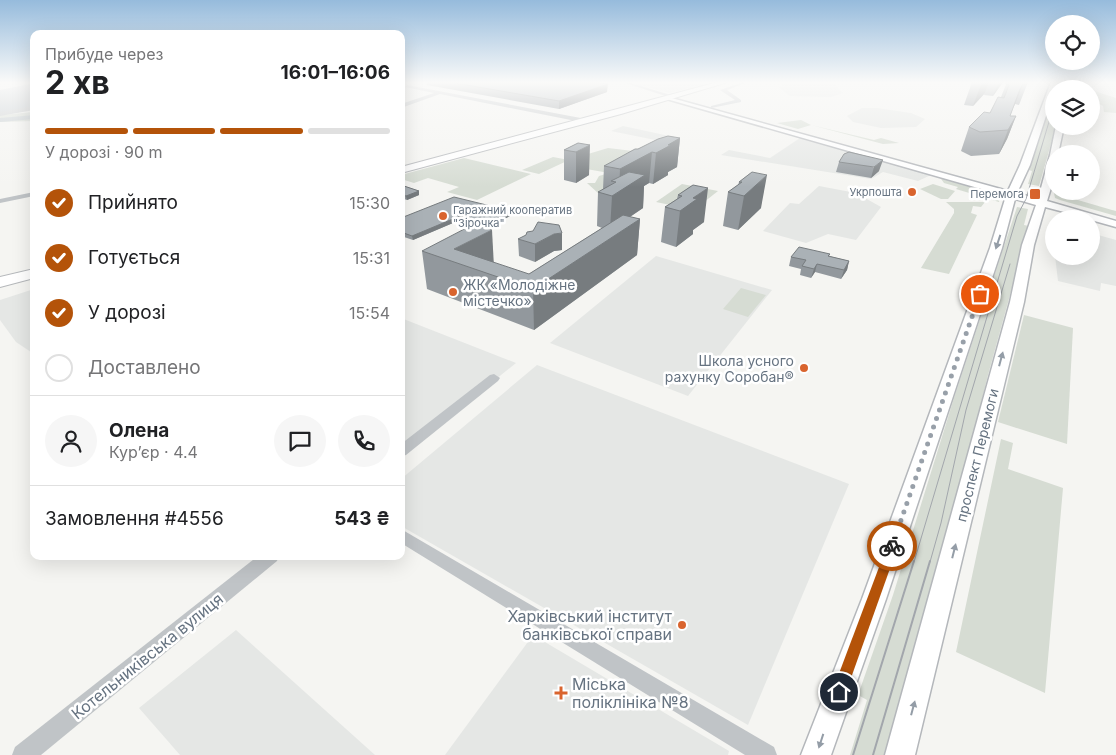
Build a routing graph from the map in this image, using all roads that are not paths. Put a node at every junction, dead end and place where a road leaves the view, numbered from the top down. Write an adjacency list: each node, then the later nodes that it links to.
1 (567, 117): 6 (street)
2 (600, 117): 6 (highway)
3 (737, 117): 11 (main road)
4 (750, 117): 9 (main road)
5 (1042, 117): 7 (main road)
6 (586, 121): 8 (highway)
7 (1025, 165): 9 (main road); 11 (main road)
8 (405, 169)
9 (962, 176): 11 (main road)
10 (1045, 190): 13 (main road, проспект Перемоги)
11 (1013, 192): 13 (main road); 29 (main road, one-way to 29)
12 (30, 195): 14 (street)
13 (1041, 200): 15 (main road); 16 (main road); 20 (main road, проспект Перемоги)
14 (0, 202)
15 (1069, 210)
16 (1116, 218)
17 (1100, 220): 19 (main road)
18 (1045, 223): 20 (main road)
19 (1116, 224)
20 (1030, 241): 30 (main road, проспект Перемоги, one-way to 20)
21 (30, 274): 22 (highway)
22 (0, 282)
23 (494, 378): 24 (street)
24 (405, 449)
25 (405, 537): 28 (street)
26 (266, 560): 27 (street, Котельниківська вулиця)
27 (23, 755)
28 (766, 755)
29 (816, 755)
30 (900, 755)

